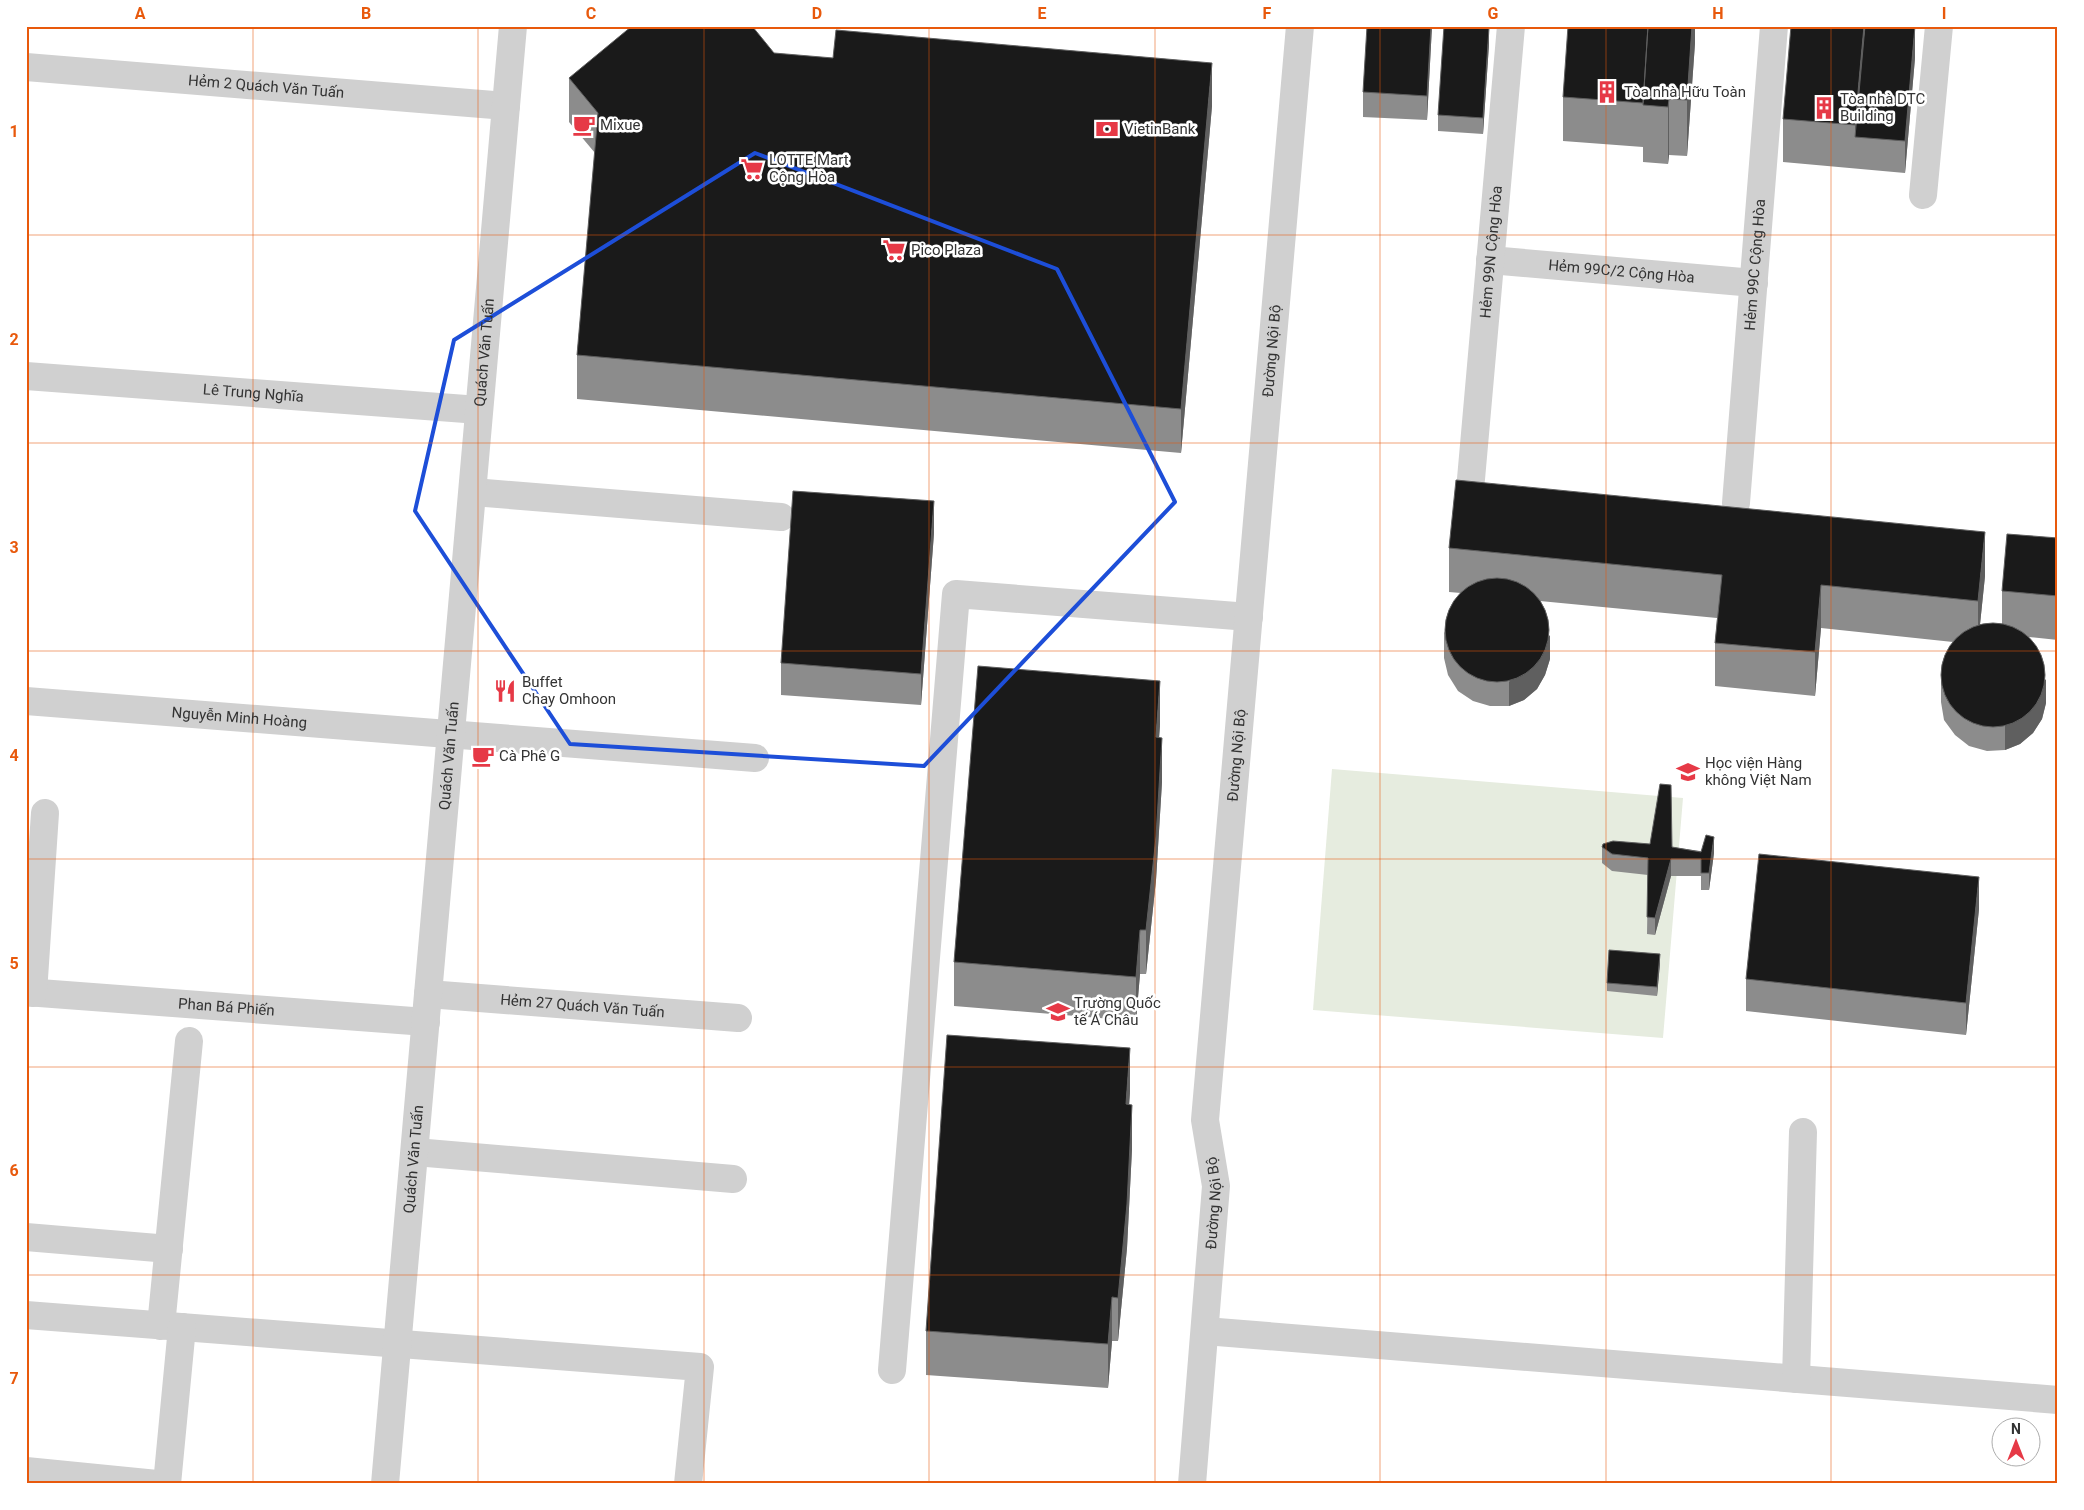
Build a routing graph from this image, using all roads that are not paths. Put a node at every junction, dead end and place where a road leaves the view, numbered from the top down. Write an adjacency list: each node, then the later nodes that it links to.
1 (513, 26): 7 (street, Quách Văn Tuấn)
2 (1300, 26): 17 (street, Đường Nội Bộ)
3 (1511, 26): 9 (street, Hẻm 99N Cộng Hòa)
4 (1774, 26): 10 (street, Hẻm 99C Cộng Hòa)
5 (1939, 26): 8 (street)
6 (26, 67): 7 (street, Hẻm 2 Quách Văn Tuấn)
7 (506, 106): 12 (street, Quách Văn Tuấn)
8 (1923, 195)
9 (1490, 260): 10 (street, Hẻm 99C/2 Cộng Hòa); 13 (street, Hẻm 99N Cộng Hòa)
10 (1754, 283): 15 (street, Hẻm 99C Cộng Hòa)
11 (26, 376): 12 (street, Lê Trung Nghĩa)
12 (479, 410): 14 (street, Quách Văn Tuấn)
13 (1470, 479)
14 (473, 492): 16 (street); 19 (street, Quách Văn Tuấn)
15 (1736, 503)
16 (781, 517)
17 (1249, 617): 34 (street, Đường Nội Bộ); 36 (street)
18 (26, 701): 19 (street, Nguyễn Minh Hoàng)
19 (451, 734): 20 (street, Nguyễn Minh Hoàng); 23 (street, Quách Văn Tuấn)
20 (755, 758)
21 (44, 813): 22 (street)
22 (30, 992): 25 (street, Phan Bá Phiến)
23 (428, 994): 24 (street, Hẻm 27 Quách Văn Tuấn); 25 (street, Quách Văn Tuấn)
24 (738, 1018)
25 (426, 1022): 28 (street, Quách Văn Tuấn)
26 (189, 1041): 31 (street)
27 (1803, 1132): 37 (street)
28 (415, 1152): 29 (street); 35 (street, Quách Văn Tuấn)
29 (732, 1179)
30 (26, 1237): 31 (street)
31 (169, 1249): 33 (street)
32 (26, 1315): 33 (street)
33 (171, 1327): 35 (street); 42 (street)
34 (1205, 1331): 37 (street); 45 (street, Đường Nội Bộ)
35 (397, 1344): 43 (street, Quách Văn Tuấn); 44 (street)
36 (892, 1370)
37 (1796, 1379): 38 (street)
38 (2058, 1400)
39 (26, 1471): 40 (street)
40 (99, 1481): 41 (street)
41 (157, 1484)
42 (167, 1484)
43 (385, 1484)
44 (688, 1484)
45 (1192, 1484)

